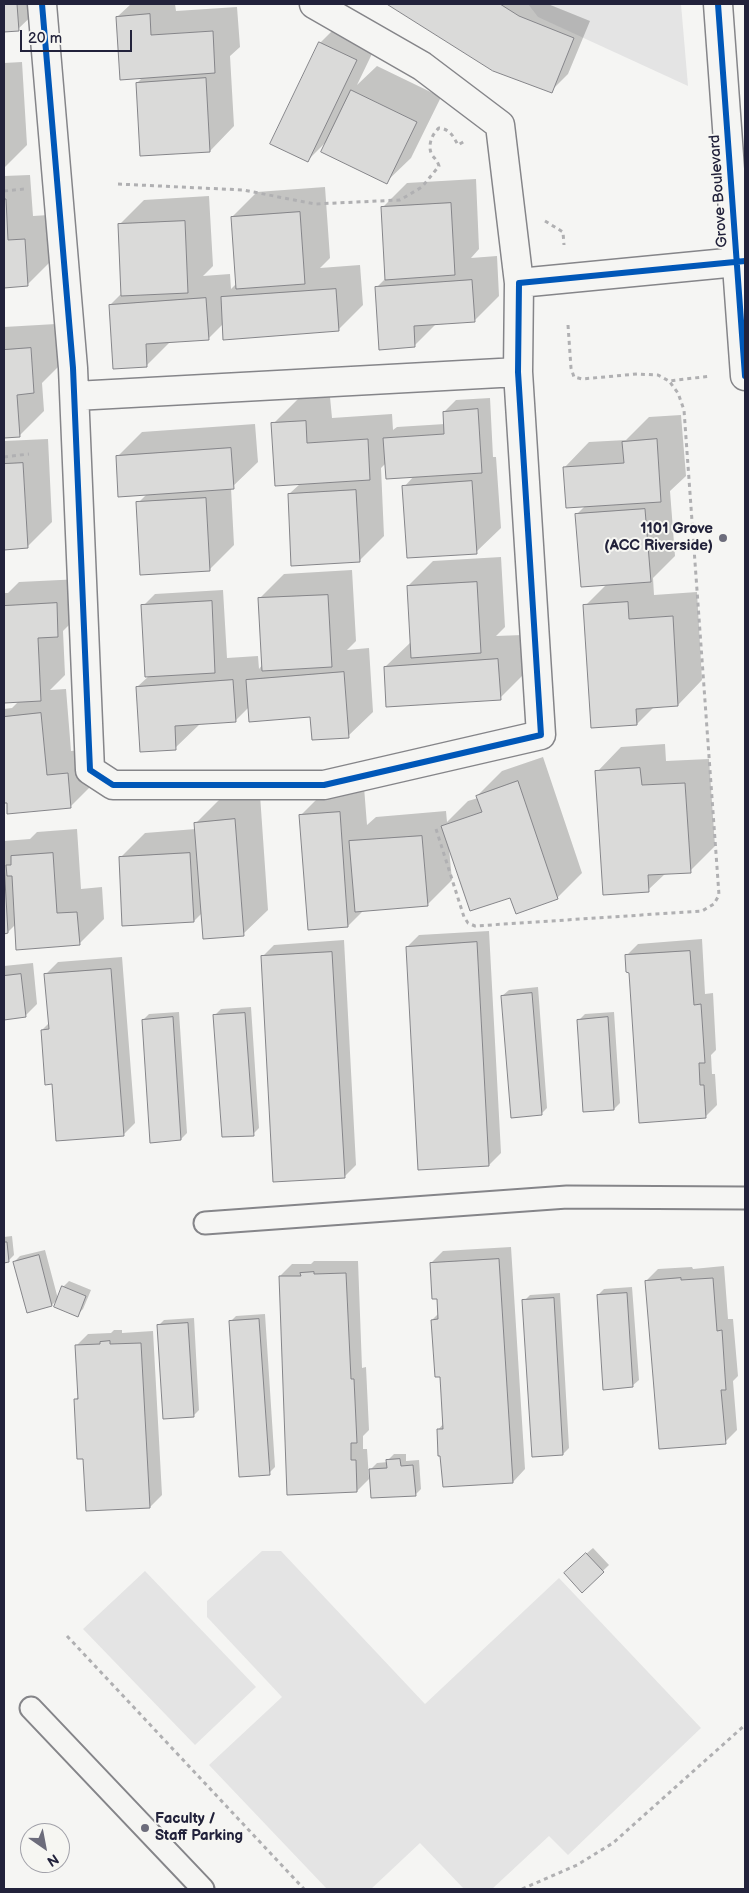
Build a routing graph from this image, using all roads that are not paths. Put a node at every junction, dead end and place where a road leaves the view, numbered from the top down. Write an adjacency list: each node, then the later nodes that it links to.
1 (42, 4): 8 (street)
2 (314, 4): 5 (street)
3 (718, 4): 4 (street, Grove Boulevard)
4 (741, 261): 5 (street); 7 (street, Grove Boulevard)
5 (519, 283): 6 (street)
6 (518, 372): 8 (street); 8 (street)
7 (745, 376)
8 (74, 396)
9 (745, 1198): 10 (lane)
10 (205, 1223)
11 (31, 1708): 12 (lane)
12 (203, 1889)

